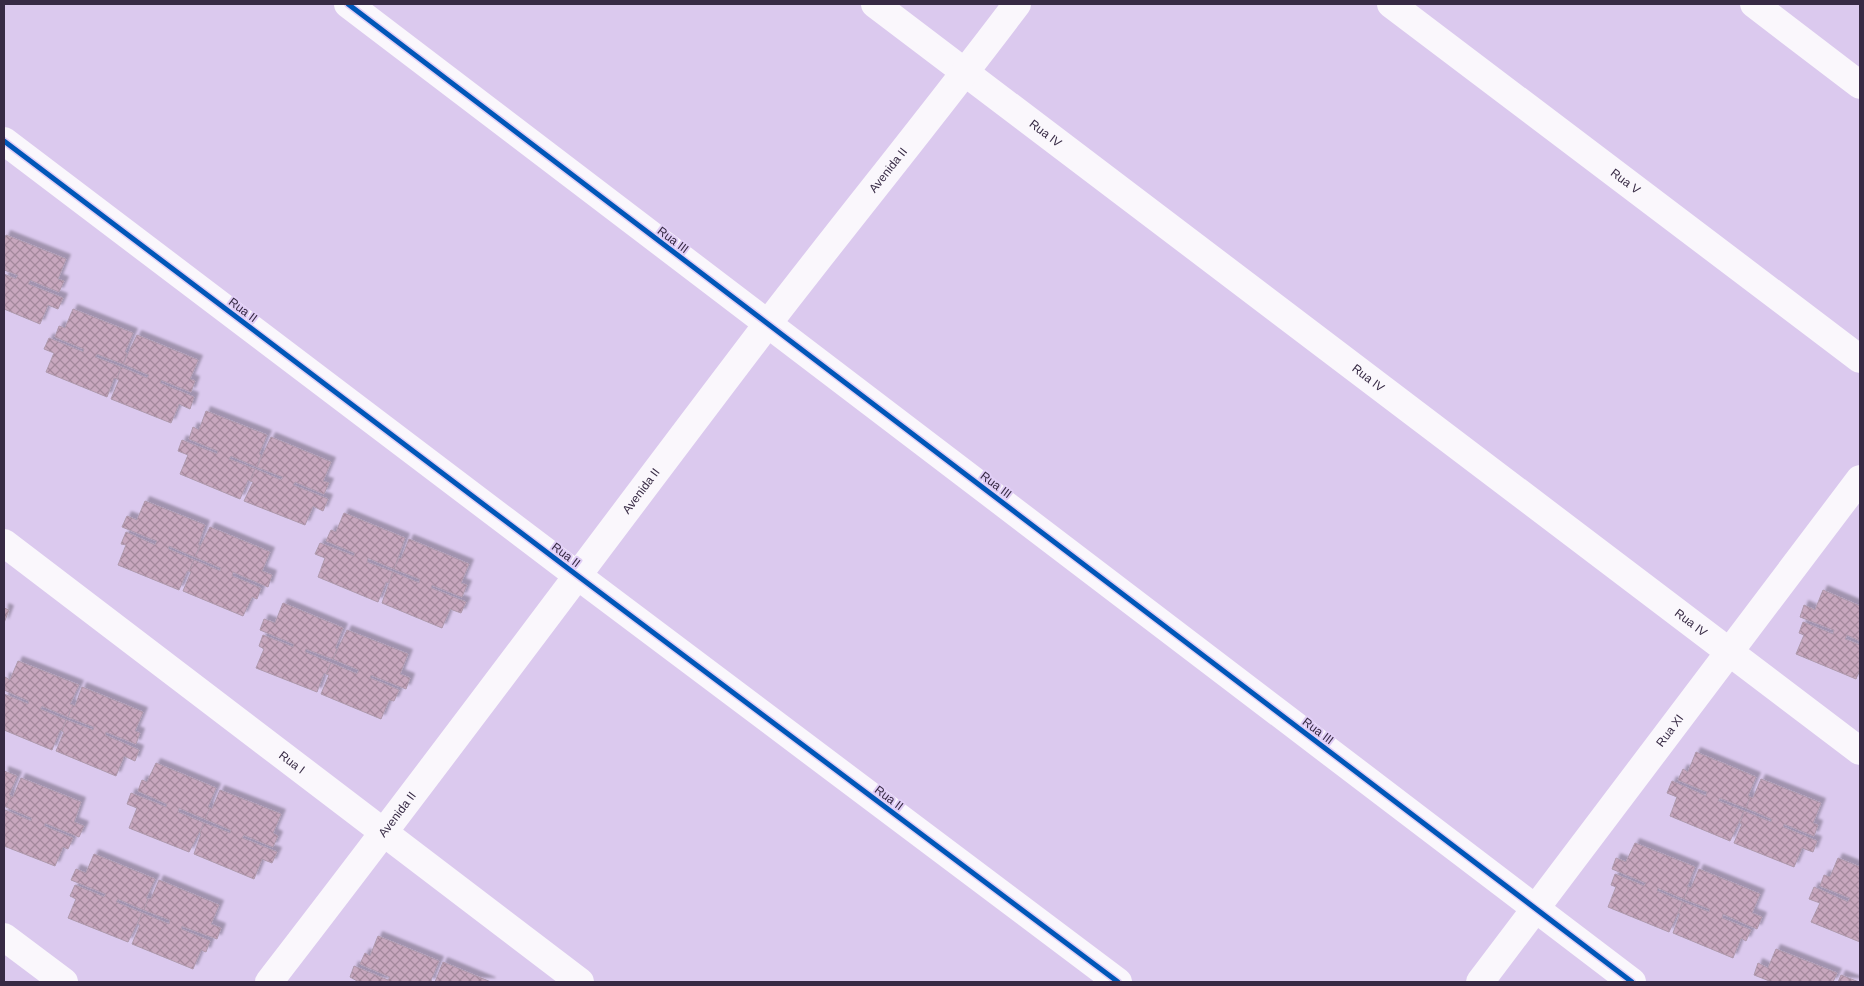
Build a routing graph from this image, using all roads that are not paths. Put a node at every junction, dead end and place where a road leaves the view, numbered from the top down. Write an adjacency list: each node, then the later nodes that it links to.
1 (348, 4): 9 (street, Rua III)
2 (875, 4): 6 (street, Rua IV)
3 (1017, 4): 6 (street, Avenida II)
4 (1391, 4): 10 (street, Rua V)
5 (1754, 4): 7 (street)
6 (966, 72): 9 (street, Avenida II); 14 (street, Rua IV)
7 (1860, 85)
8 (4, 141): 13 (street, Rua II)
9 (768, 324): 13 (street, Avenida II); 17 (street, Rua III)
10 (1860, 359)
11 (1860, 479): 14 (street, Rua XI)
12 (4, 543): 16 (street, Rua I)
13 (578, 576): 16 (street, Avenida II); 22 (street, Rua II)
14 (1729, 653): 15 (street, Rua IV); 17 (street, Rua XI)
15 (1860, 751)
16 (384, 834): 20 (street, Avenida II); 21 (street, Rua I)
17 (1536, 909): 23 (street, Rua XI); 24 (street, Rua III)
18 (4, 937): 19 (street)
19 (64, 982)
20 (269, 982)
21 (580, 982)
22 (1118, 982)
23 (1480, 982)
24 (1632, 982)

